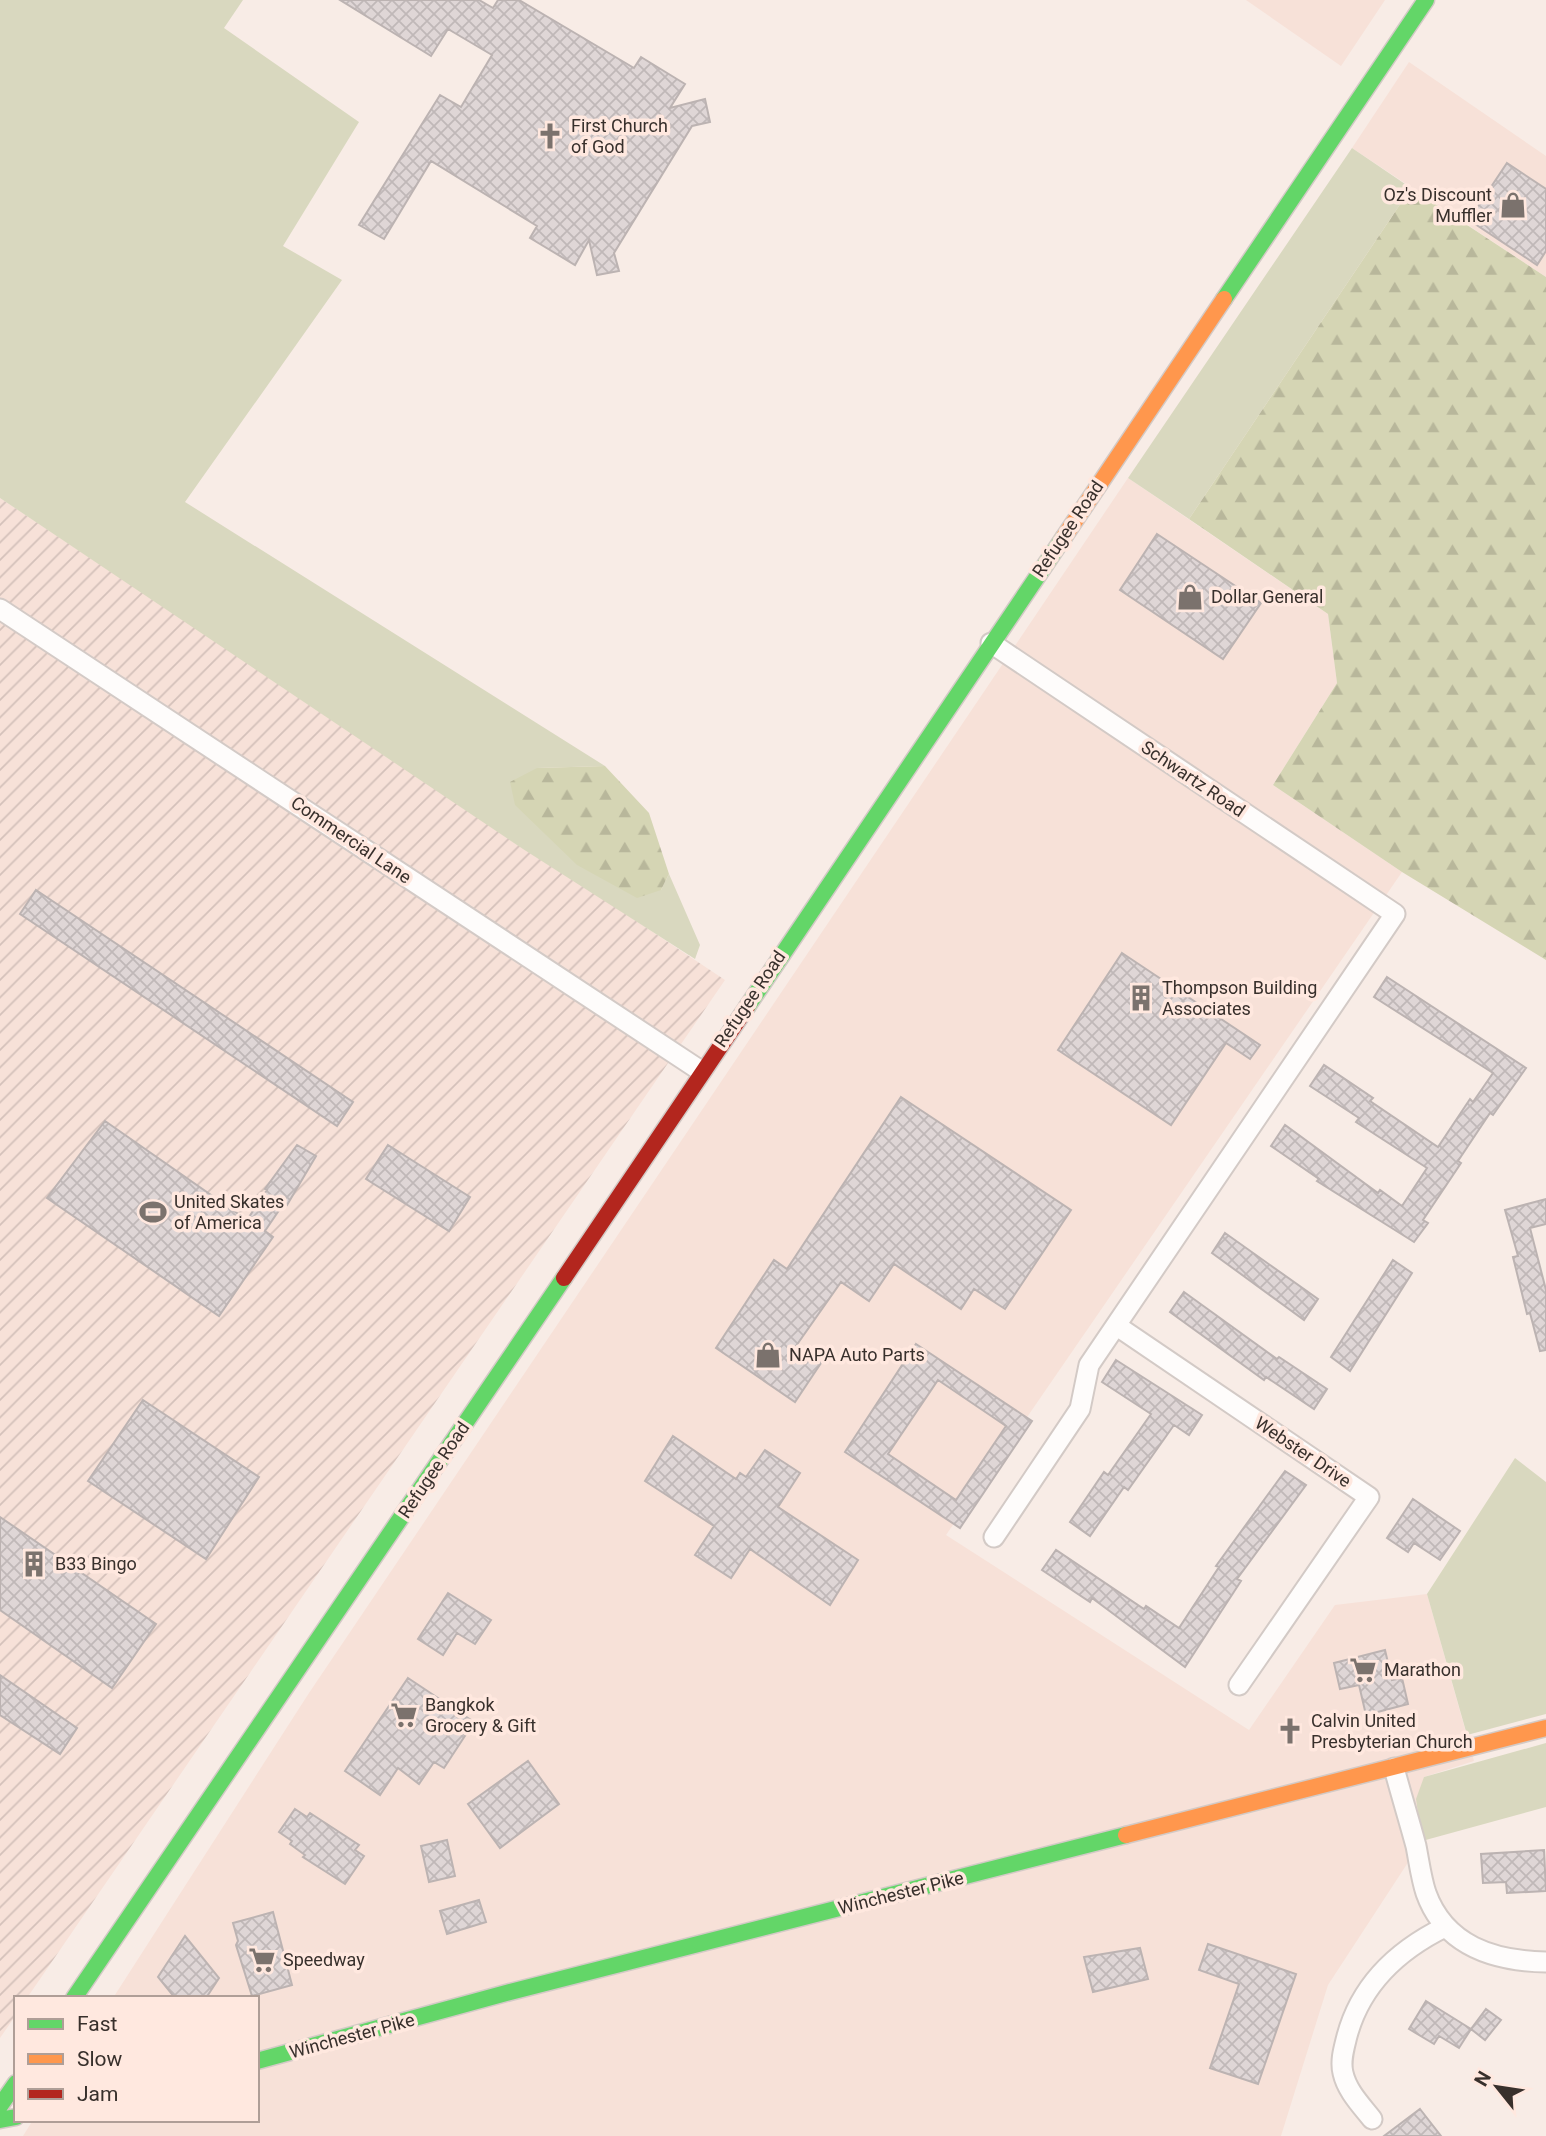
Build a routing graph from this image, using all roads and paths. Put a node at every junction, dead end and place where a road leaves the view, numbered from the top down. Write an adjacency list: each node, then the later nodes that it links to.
1 (1426, 0): 3 (main road, Refugee Road)
2 (0, 609): 4 (street, Commercial Lane)
3 (991, 643): 4 (main road, Refugee Road); 5 (street, Schwartz Road)
4 (701, 1071): 11 (main road, Refugee Road)
5 (1117, 1326): 6 (street); 7 (street, Webster Drive)
6 (994, 1537)
7 (1239, 1685)
8 (1546, 1728): 9 (main road, Winchester Pike)
9 (1394, 1768): 10 (street); 15 (main road, Winchester Pike)
10 (1445, 1927): 12 (street); 18 (street)
11 (98, 1962): 13 (main road, Refugee Road); 14 (main road)
12 (1546, 1962)
13 (75, 1996)
14 (89, 1996)
15 (259, 2060)
16 (14, 2085): 17 (main road)
17 (0, 2105)
18 (1372, 2119)

